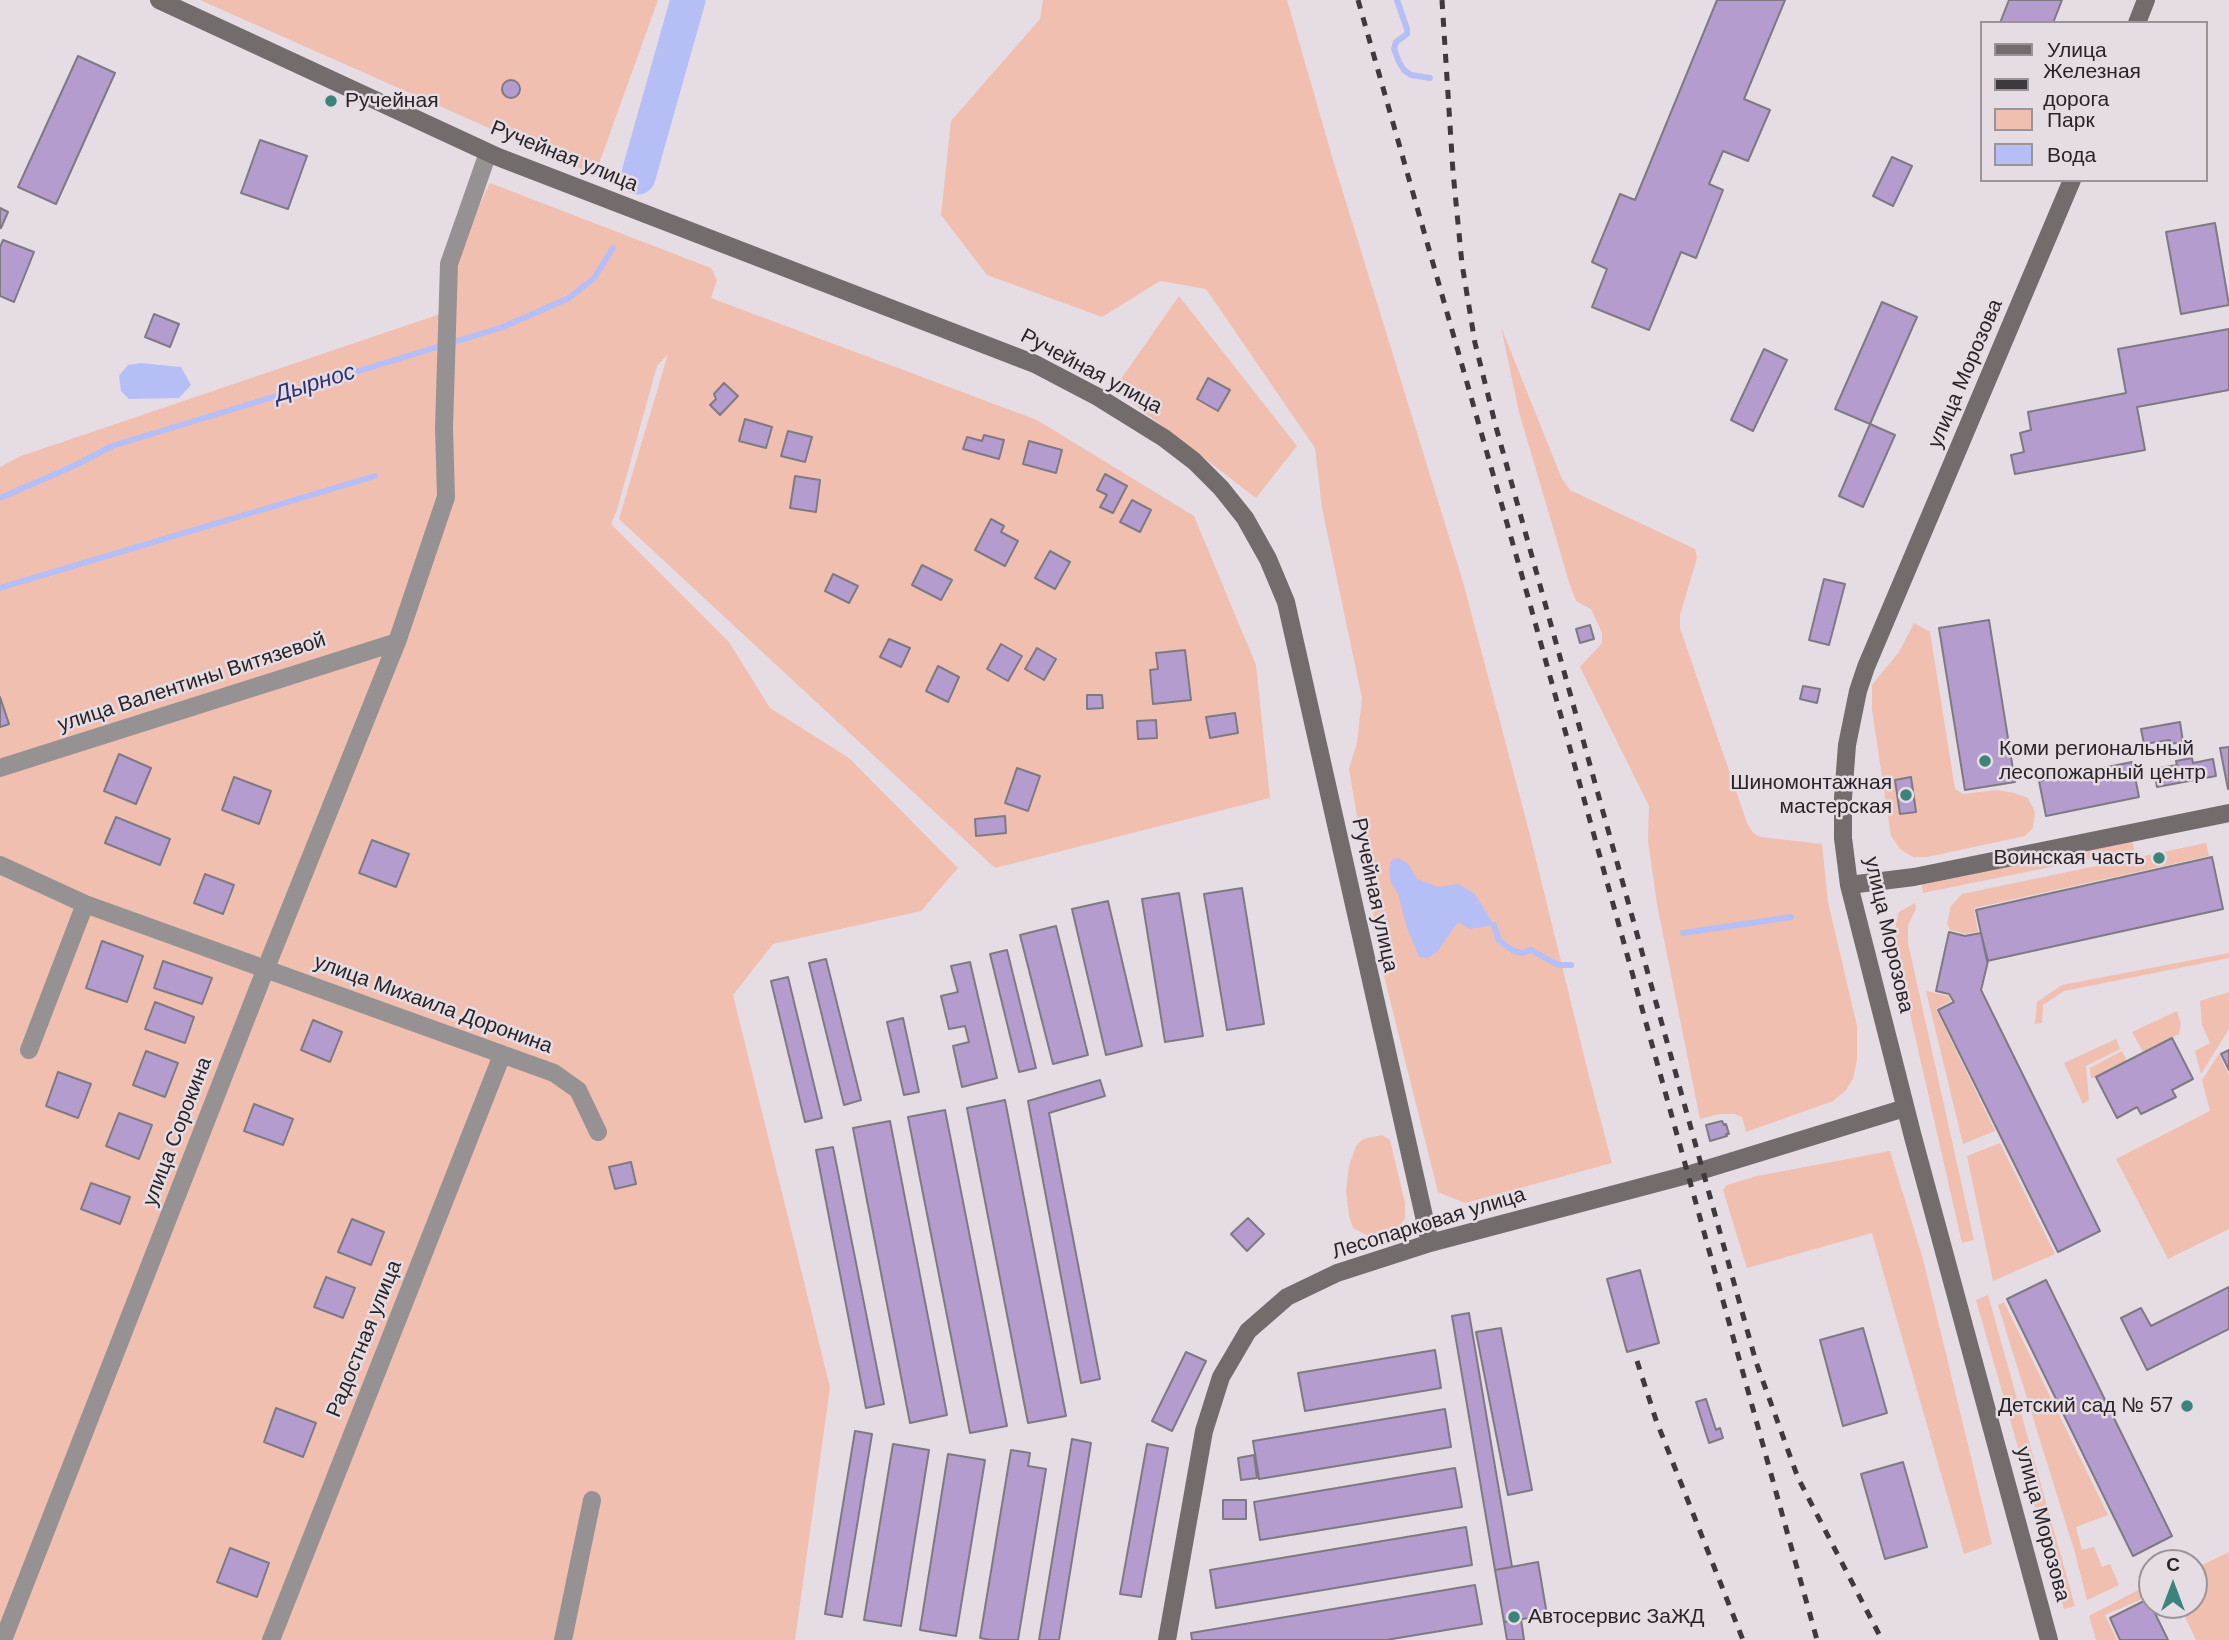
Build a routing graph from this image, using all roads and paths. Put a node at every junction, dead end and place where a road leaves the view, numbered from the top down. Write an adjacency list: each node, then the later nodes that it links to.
1 (2147, 0): 3 (street)
2 (168, 2): 4 (street, Ручейная улица)
3 (2138, 21)
4 (488, 153): 6 (street, улица Сорокина); 17 (street, Ручейная улица)
5 (2071, 182): 10 (street, улица Морозова)
6 (397, 642): 7 (street, улица Валентины Витязевой); 12 (street, улица Сорокина)
7 (0, 768)
8 (2229, 813): 10 (street)
9 (0, 866): 11 (street, улица Михаила Доронина)
10 (1849, 885): 15 (street, улица Морозова)
11 (85, 904): 12 (street, улица Михаила Доронина); 13 (street)
12 (266, 968): 14 (street, улица Михаила Доронина); 19 (street, улица Сорокина)
13 (29, 1050)
14 (502, 1055): 16 (street, улица Михаила Доронина); 20 (street, Радостная улица)
15 (1906, 1108): 17 (street, Лесопарковая улица); 23 (street, улица Морозова)
16 (598, 1132)
17 (1430, 1243): 22 (street, Лесопарковая улица)
18 (592, 1500): 21 (street)
19 (4, 1640)
20 (271, 1640)
21 (563, 1640)
22 (1167, 1640)
23 (2049, 1640)

